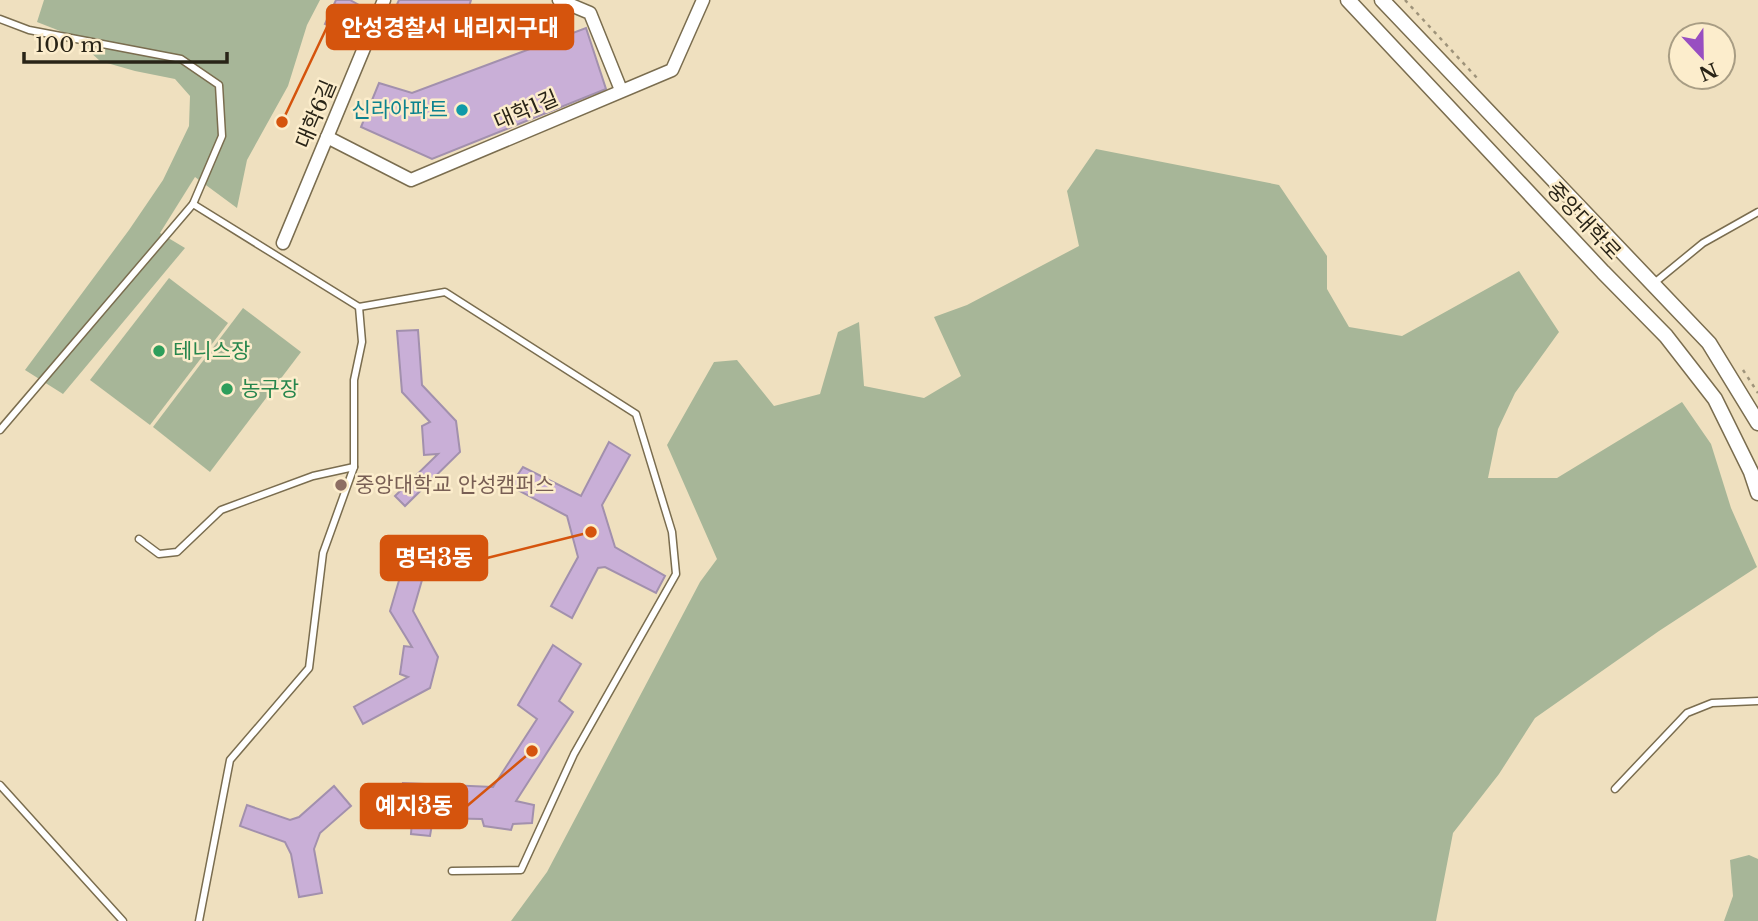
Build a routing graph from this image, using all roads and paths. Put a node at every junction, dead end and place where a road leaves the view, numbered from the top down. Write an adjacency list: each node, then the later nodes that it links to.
1 (384, 0): 10 (street, 대학6길)
2 (559, 0): 7 (street)
3 (595, 0): 7 (street)
4 (703, 0): 9 (street, 대학1길)
5 (1348, 0): 19 (street, 중앙대학로)
6 (1382, 0): 14 (street, 중앙대학로)
7 (590, 13): 9 (street)
8 (0, 19): 11 (lane)
9 (621, 90): 10 (street, 대학1길)
10 (327, 137): 13 (street, 대학6길)
11 (193, 204): 15 (lane); 17 (lane)
12 (1758, 212): 14 (lane)
13 (284, 243)
14 (1652, 284): 16 (street, 중앙대학로)
15 (359, 307): 18 (lane); 24 (lane)
16 (1758, 423)
17 (0, 430)
18 (354, 467): 20 (lane); 26 (lane)
19 (1758, 493)
20 (139, 539)
21 (1758, 701): 23 (lane)
22 (0, 785): 25 (lane)
23 (1615, 789)
24 (452, 870)
25 (122, 921)
26 (199, 921)

